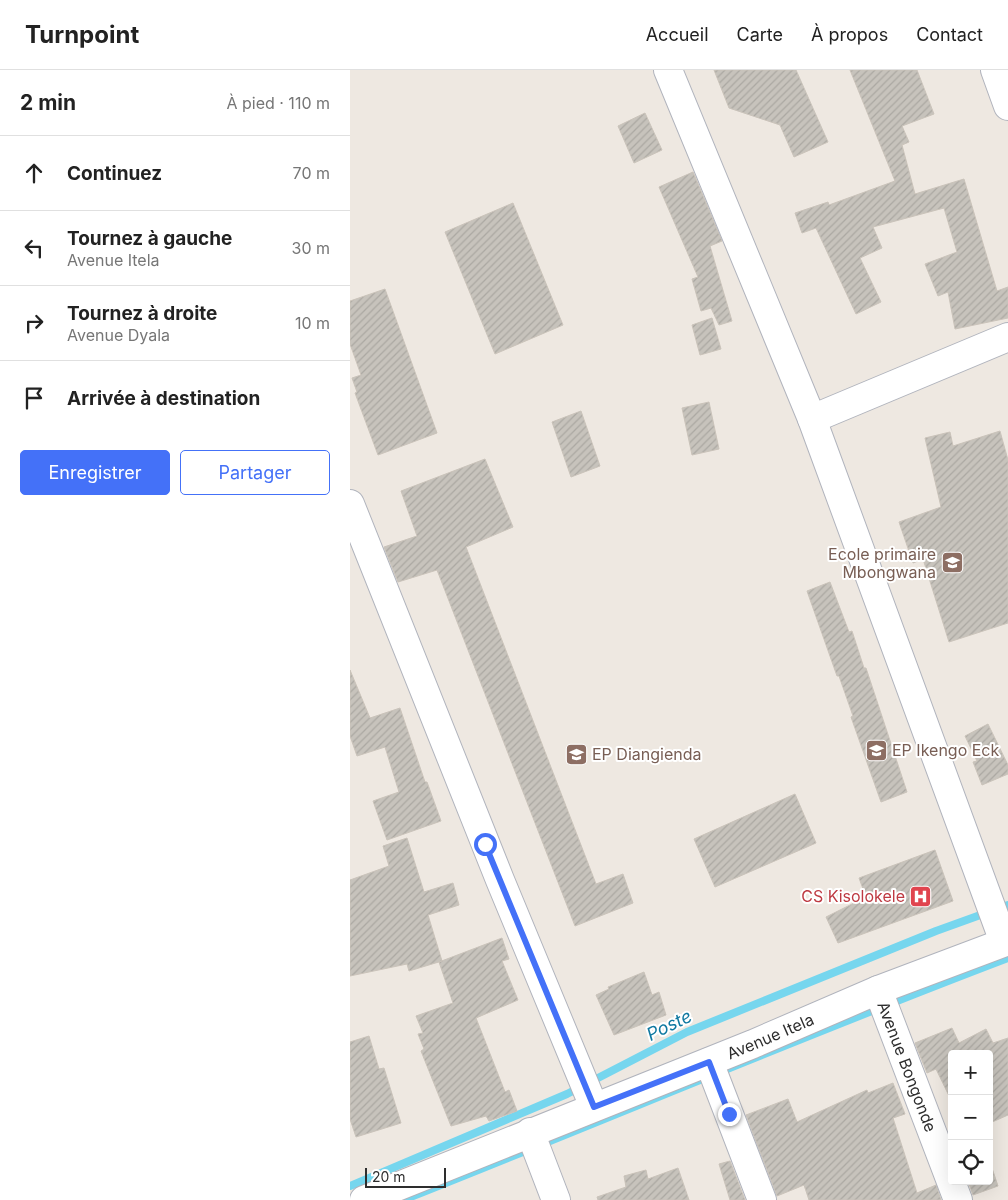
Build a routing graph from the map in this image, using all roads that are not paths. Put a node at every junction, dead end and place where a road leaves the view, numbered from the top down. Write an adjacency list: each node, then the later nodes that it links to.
1 (668, 70): 5 (street)
2 (994, 70): 3 (street)
3 (1008, 106)
4 (1008, 337): 5 (street)
5 (812, 419): 8 (street)
6 (350, 504): 7 (street)
7 (357, 546): 11 (street)
8 (1006, 942): 9 (street, Avenue Itela)
9 (878, 990): 10 (street, Avenue Itela); 18 (street, Avenue Bongonde)
10 (709, 1062): 11 (street, Avenue Itela); 17 (street)
11 (594, 1107): 12 (street, Avenue Itela)
12 (530, 1132): 15 (street, Avenue Itela); 16 (street)
13 (350, 1192): 14 (street)
14 (353, 1200)
15 (364, 1200)
16 (556, 1200)
17 (762, 1200)
18 (958, 1200)

